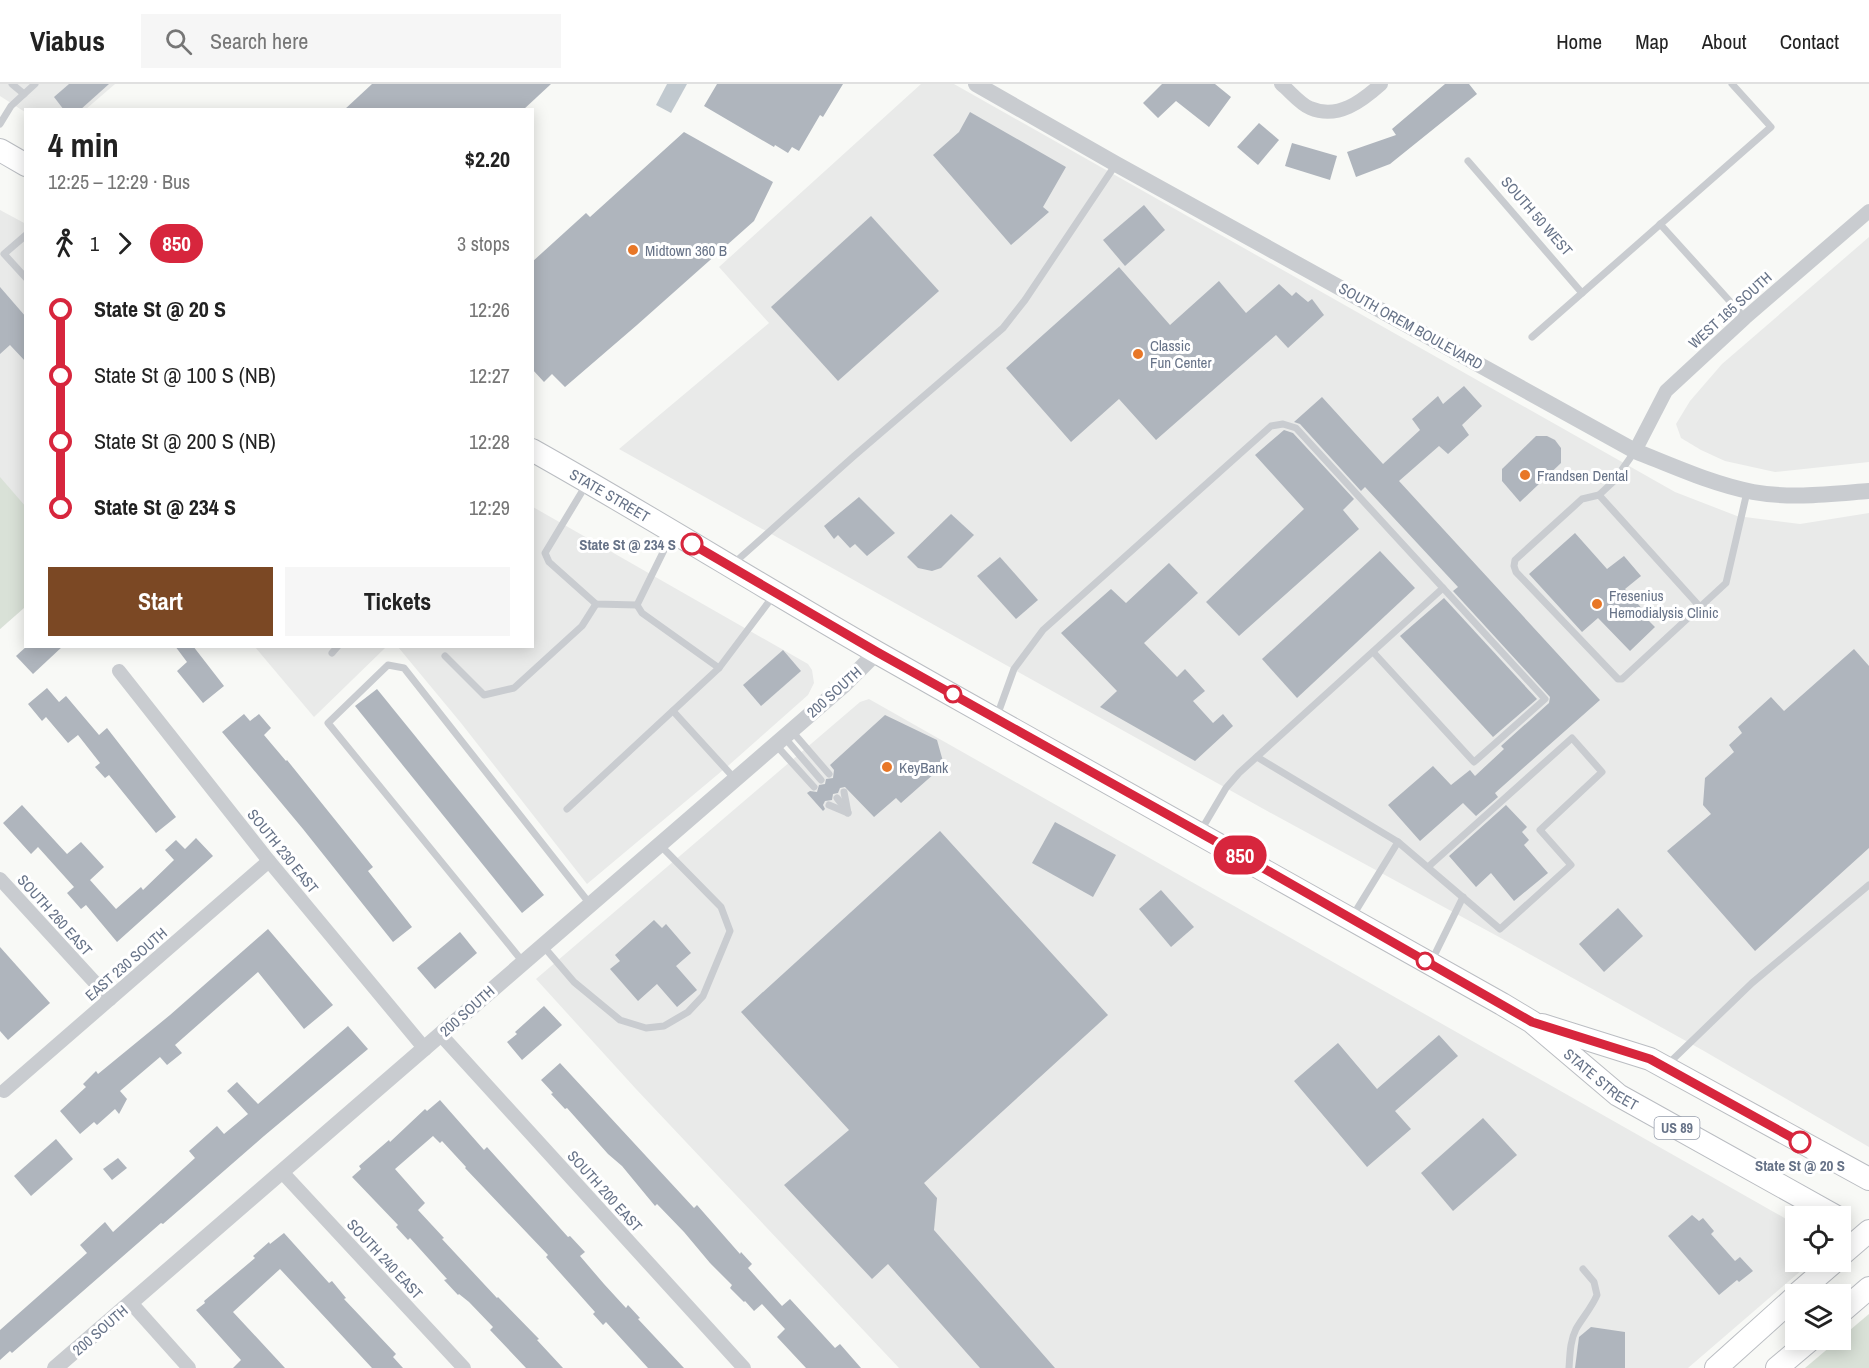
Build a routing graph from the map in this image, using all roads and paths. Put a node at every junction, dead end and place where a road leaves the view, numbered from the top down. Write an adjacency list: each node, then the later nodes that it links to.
1 (12, 84): 7 (lane)
2 (35, 84): 7 (lane)
3 (976, 84): 12 (street, SOUTH OREM BOULEVARD)
4 (1281, 84): 5 (street)
5 (1381, 84)
6 (1732, 84): 14 (lane)
7 (24, 94): 8 (lane)
8 (0, 124)
9 (0, 150): 11 (main road)
10 (1468, 161): 17 (lane, SOUTH 50 WEST)
11 (24, 164)
12 (1116, 164): 21 (street, SOUTH OREM BOULEVARD); 27 (lane)
13 (1869, 210): 18 (street, WEST 165 SOUTH)
14 (1660, 224): 17 (lane); 18 (lane)
15 (24, 237): 16 (lane)
16 (24, 276)
17 (1582, 293): 19 (lane)
18 (1744, 318): 21 (street, WEST 165 SOUTH)
19 (1532, 337)
20 (534, 451): 22 (main road, STATE STREET / US 89)
21 (1635, 451): 23 (street, SOUTH OREM BOULEVARD); 25 (lane)
22 (588, 481): 26 (main road, STATE STREET / US 89); 30 (lane)
23 (1747, 490): 24 (street, SOUTH OREM BOULEVARD); 32 (lane)
24 (1869, 491)
25 (1599, 495): 32 (lane); 32 (lane)
26 (673, 532): 27 (main road, STATE STREET / US 89); 31 (lane)
27 (729, 567): 29 (main road, STATE STREET / US 89)
28 (1443, 588): 36 (lane); 36 (lane); 41 (lane)
29 (776, 593): 34 (main road, STATE STREET / US 89); 38 (lane)
30 (596, 604): 31 (lane); 37 (lane)
31 (637, 605): 38 (lane)
32 (1701, 608)
33 (336, 648): 35 (lane)
34 (877, 652): 41 (main road, STATE STREET / US 89); 42 (street, 200 SOUTH)
35 (332, 653)
36 (1374, 653): 43 (lane)
37 (445, 656)
38 (720, 668): 40 (lane)
39 (119, 670): 56 (street, SOUTH 230 EAST)
40 (673, 711): 45 (lane); 51 (lane)
41 (996, 718): 53 (main road, STATE STREET / US 89)
42 (784, 737): 44 (lane); 45 (street, 200 SOUTH); 46 (lane); 47 (lane)
43 (1257, 757): 53 (lane); 54 (lane)
44 (829, 774)
45 (735, 779): 55 (street, 200 SOUTH)
46 (821, 780)
47 (814, 787)
48 (844, 792): 52 (lane)
49 (837, 798): 52 (lane)
50 (829, 805): 52 (lane)
51 (567, 809)
52 (848, 813)
53 (1200, 833): 62 (main road, STATE STREET / US 89)
54 (1398, 842): 57 (lane); 62 (lane)
55 (659, 844): 61 (street, 200 SOUTH); 63 (lane)
56 (268, 861): 66 (street, EAST 230 SOUTH); 69 (street, SOUTH 230 EAST)
57 (1428, 867): 60 (lane); 60 (lane)
58 (0, 879): 66 (street, SOUTH 260 EAST)
59 (1869, 885): 70 (lane)
60 (1463, 897): 65 (lane)
61 (590, 904): 63 (street, 200 SOUTH); 64 (lane)
62 (1351, 918): 65 (main road, STATE STREET / US 89)
63 (542, 945): 64 (street, 200 SOUTH)
64 (523, 962): 68 (street, 200 SOUTH)
65 (1430, 963): 67 (main road, STATE STREET / US 89)
66 (110, 999): 71 (street, EAST 230 SOUTH)
67 (1532, 1022): 70 (main road, STATE STREET / US 89); 74 (main road, STATE STREET / US 89)
68 (441, 1035): 69 (street, 200 SOUTH); 89 (street, SOUTH 200 EAST)
69 (425, 1049): 72 (street, 200 SOUTH)
70 (1665, 1067): 73 (main road, STATE STREET / US 89)
71 (4, 1091)
72 (282, 1173): 82 (street, 200 SOUTH); 88 (street, SOUTH 240 EAST)
73 (1869, 1179)
74 (1817, 1206)
75 (1851, 1226): 76 (main road)
76 (1868, 1234): 77 (main road)
77 (1851, 1247)
78 (1583, 1269): 90 (lane)
79 (1822, 1272): 80 (main road)
80 (1809, 1284)
81 (1869, 1288): 83 (main road)
82 (131, 1303): 86 (street, 200 SOUTH); 87 (street)
83 (1851, 1304)
84 (1785, 1305): 91 (main road)
85 (1798, 1350): 92 (main road)
86 (55, 1368)
87 (189, 1368)
88 (464, 1368)
89 (744, 1368)
90 (1569, 1368)
91 (1716, 1368)
92 (1777, 1368)

